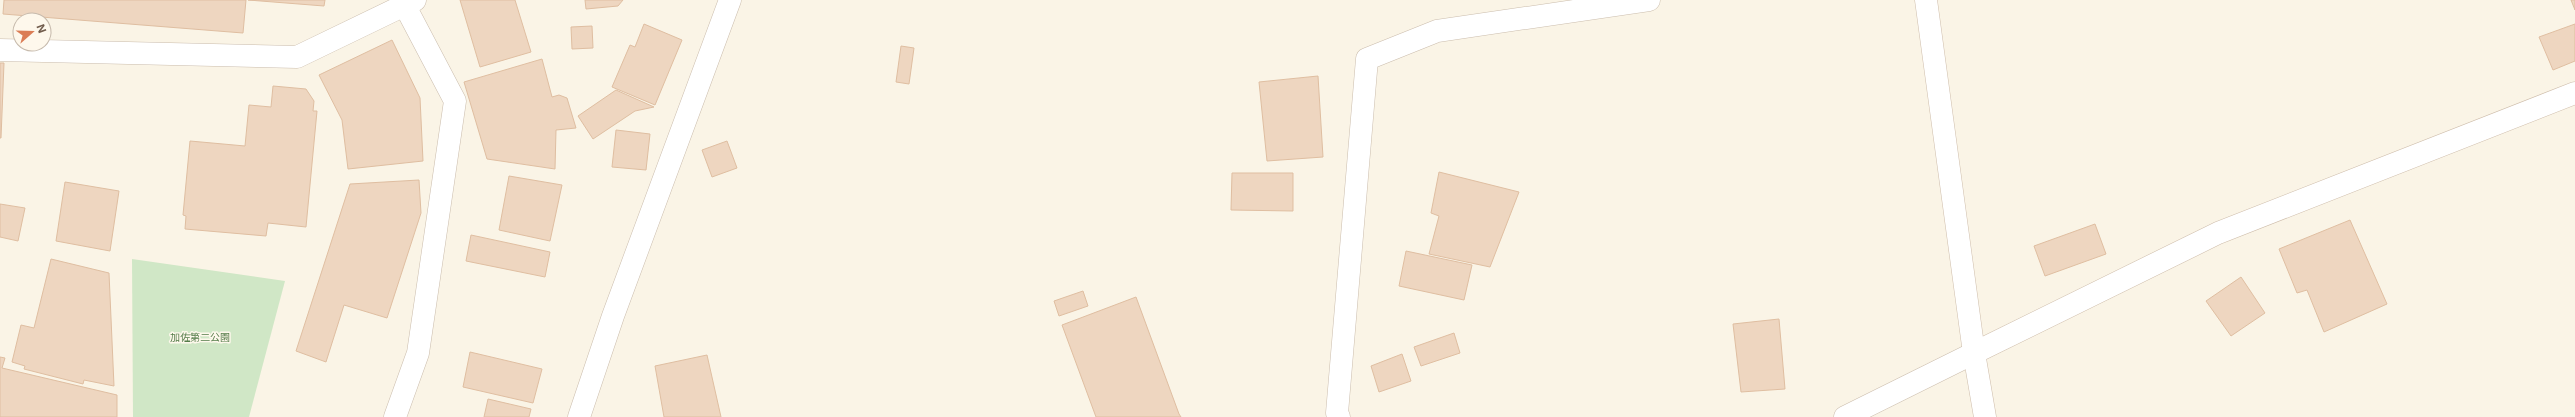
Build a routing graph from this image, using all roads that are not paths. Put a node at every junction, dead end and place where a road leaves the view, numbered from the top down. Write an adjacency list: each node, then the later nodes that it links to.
1 (730, 0): 9 (street)
2 (1649, 0): 10 (street)
3 (1926, 0): 7 (street)
4 (410, 3): 5 (street); 8 (street)
5 (0, 50)
6 (2575, 92): 7 (street)
7 (1974, 353): 11 (street); 12 (street)
8 (395, 417)
9 (579, 417)
10 (1339, 417)
11 (1845, 417)
12 (1985, 417)

